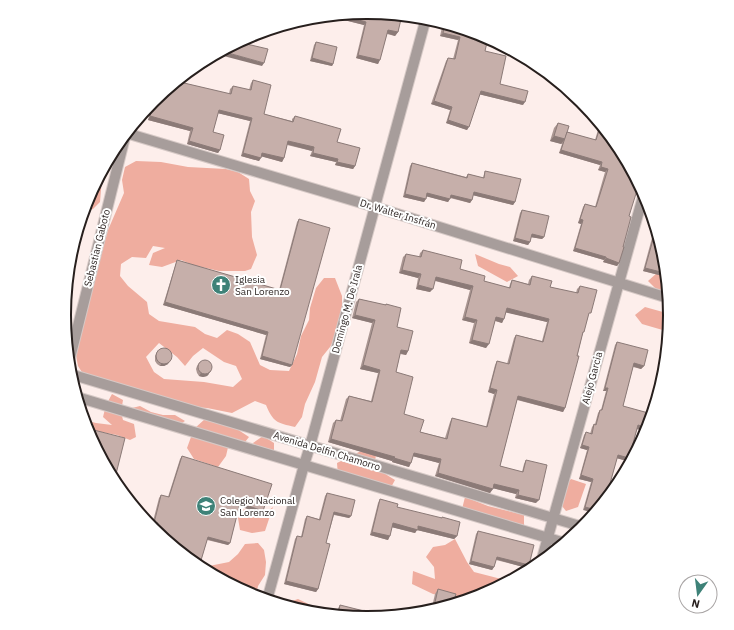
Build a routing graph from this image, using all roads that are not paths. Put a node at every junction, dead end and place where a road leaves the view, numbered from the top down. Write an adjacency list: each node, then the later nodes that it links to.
1 (424, 25): 5 (street, Domingo M. De Irala)
2 (132, 135): 5 (street, Dr. Walter Insfrán)
3 (122, 150): 8 (street, Sebastian Gaboto)
4 (641, 204): 6 (street, Alejo Garcia)
5 (375, 207): 6 (street, Dr. Walter Insfrán); 11 (street, Domingo M. De Irala)
6 (619, 282): 7 (street, Dr. Walter Insfrán); 13 (street, Alejo Garcia)
7 (662, 296)
8 (73, 345)
9 (78, 376): 11 (street, Avenida Delfin Chamorro)
10 (83, 398): 12 (street, Avenida Delfin Chamorro)
11 (310, 446): 12 (street, Domingo M. De Irala); 13 (street, Avenida Delfin Chamorro)
12 (304, 465): 15 (street, Avenida Delfin Chamorro); 18 (street, Domingo M. De Irala)
13 (554, 518): 14 (street, Avenida Delfin Chamorro); 15 (street, Alejo Garcia)
14 (575, 525)
15 (547, 537): 16 (street, Avenida Delfin Chamorro); 17 (street, Alejo Garcia)
16 (559, 540)
17 (543, 553)
18 (269, 594)

